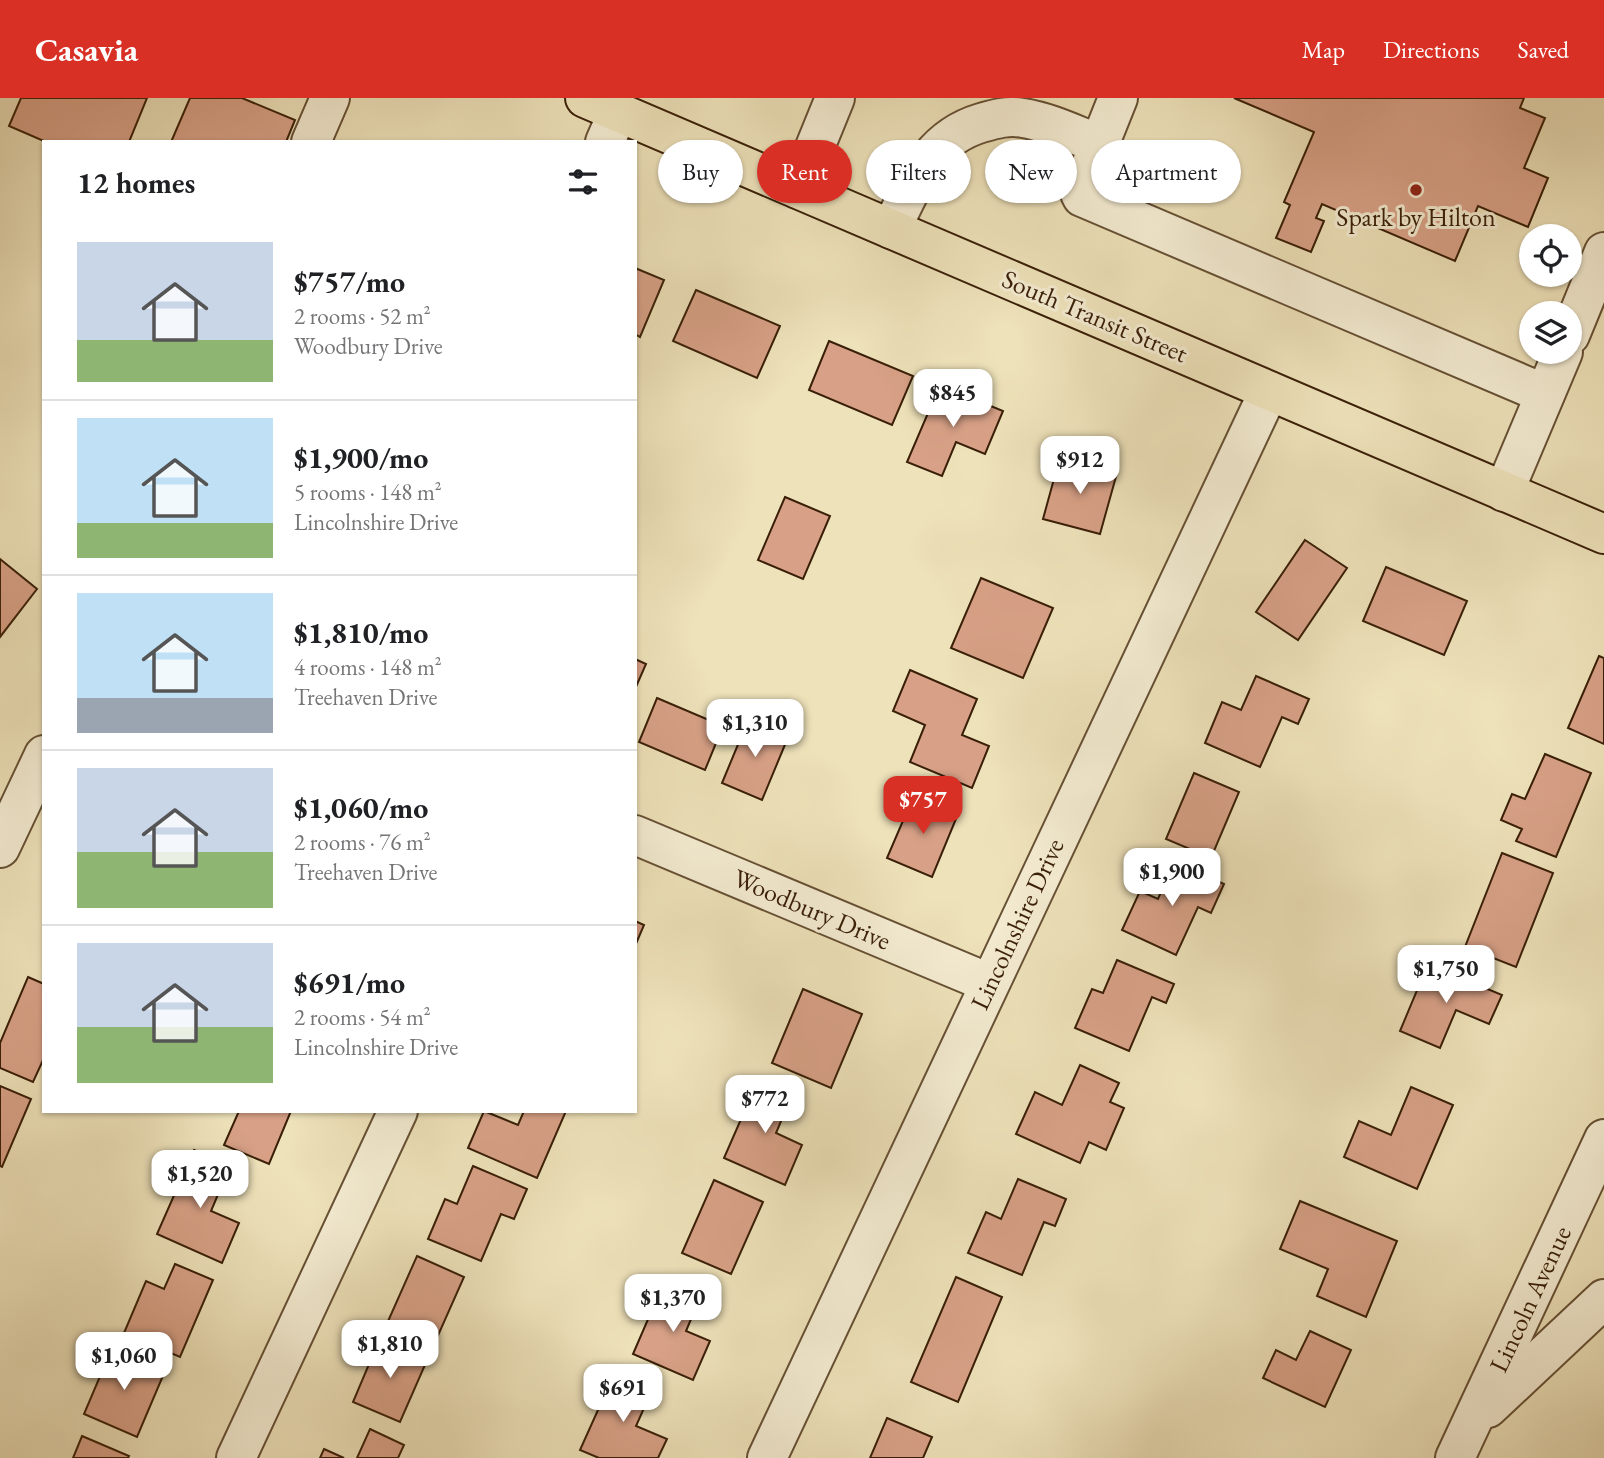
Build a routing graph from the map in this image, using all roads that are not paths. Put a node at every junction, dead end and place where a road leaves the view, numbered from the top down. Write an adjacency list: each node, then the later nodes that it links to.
1 (330, 98): 6 (street)
2 (835, 98): 7 (street)
3 (1118, 98): 8 (street)
4 (994, 109): 9 (street); 15 (street)
5 (603, 117): 11 (highway, South Transit Street)
6 (312, 140)
7 (818, 140)
8 (1101, 140)
9 (1091, 141)
10 (1091, 165): 12 (street)
11 (757, 174)
12 (1091, 201)
13 (831, 203): 15 (highway, South Transit Street)
14 (1096, 203): 20 (street)
15 (891, 229): 19 (highway, South Transit Street)
16 (1604, 253): 17 (street)
17 (1582, 306)
18 (1558, 364): 20 (street)
19 (1269, 391): 21 (highway, South Transit Street); 26 (street, Lincolnshire Drive)
20 (1545, 394): 21 (street)
21 (1504, 492): 22 (highway, South Transit Street)
22 (1604, 534)
23 (42, 759): 25 (street)
24 (637, 836): 26 (street, Woodbury Drive)
25 (0, 848)
26 (989, 983): 33 (street, Lincolnshire Drive)
27 (397, 1113): 32 (street)
28 (1604, 1139): 29 (street, Lincoln Avenue)
29 (1590, 1208): 31 (street, Lincoln Avenue)
30 (1604, 1298): 31 (street)
31 (1474, 1421): 34 (street, Lincoln Avenue)
32 (236, 1458)
33 (767, 1458)
34 (1455, 1458)

